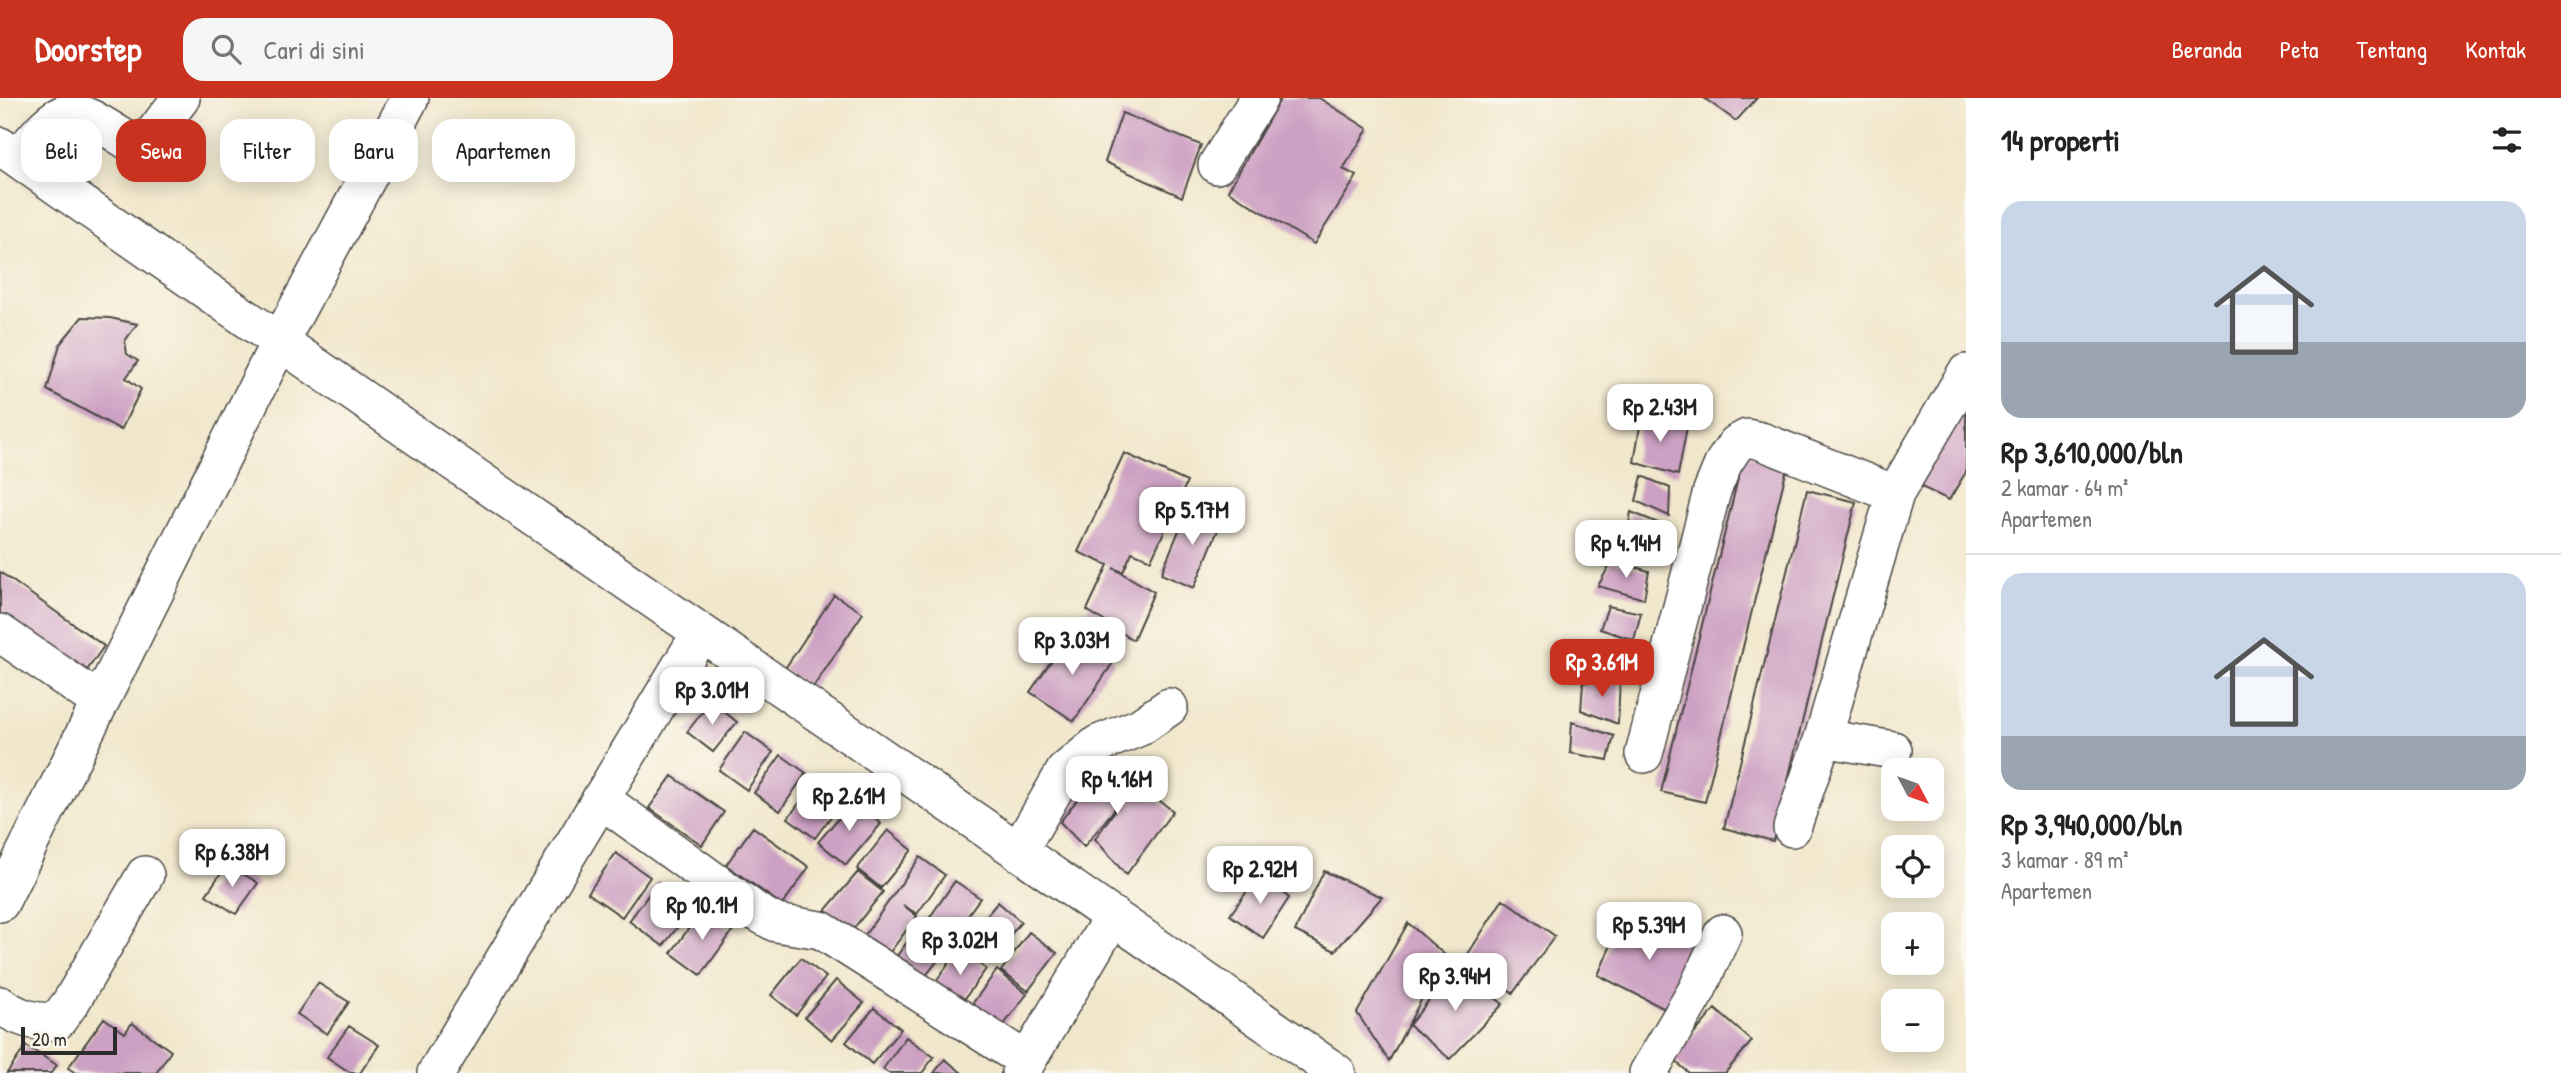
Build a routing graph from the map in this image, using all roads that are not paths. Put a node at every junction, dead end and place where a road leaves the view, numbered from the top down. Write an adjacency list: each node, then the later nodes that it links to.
1 (181, 98): 4 (street)
2 (410, 98): 6 (street)
3 (1259, 98): 5 (street)
4 (9, 152): 6 (street)
5 (1217, 165)
6 (279, 341): 10 (street); 11 (street)
7 (1966, 373): 8 (street)
8 (1895, 495): 13 (street); 15 (street)
9 (0, 633): 11 (street)
10 (699, 634): 16 (street); 18 (street)
11 (100, 702): 20 (street)
12 (1169, 707): 18 (street)
13 (1823, 738): 14 (street); 17 (street)
14 (1893, 750)
15 (1644, 754)
16 (602, 800): 24 (street); 25 (street)
17 (1791, 828)
18 (1018, 852): 21 (street)
19 (145, 874): 23 (street)
20 (0, 903)
21 (1113, 916): 24 (street); 26 (street)
22 (1723, 933): 27 (street)
23 (0, 1005)
24 (1024, 1067)
25 (436, 1073)
26 (1337, 1073)
27 (1648, 1073)

